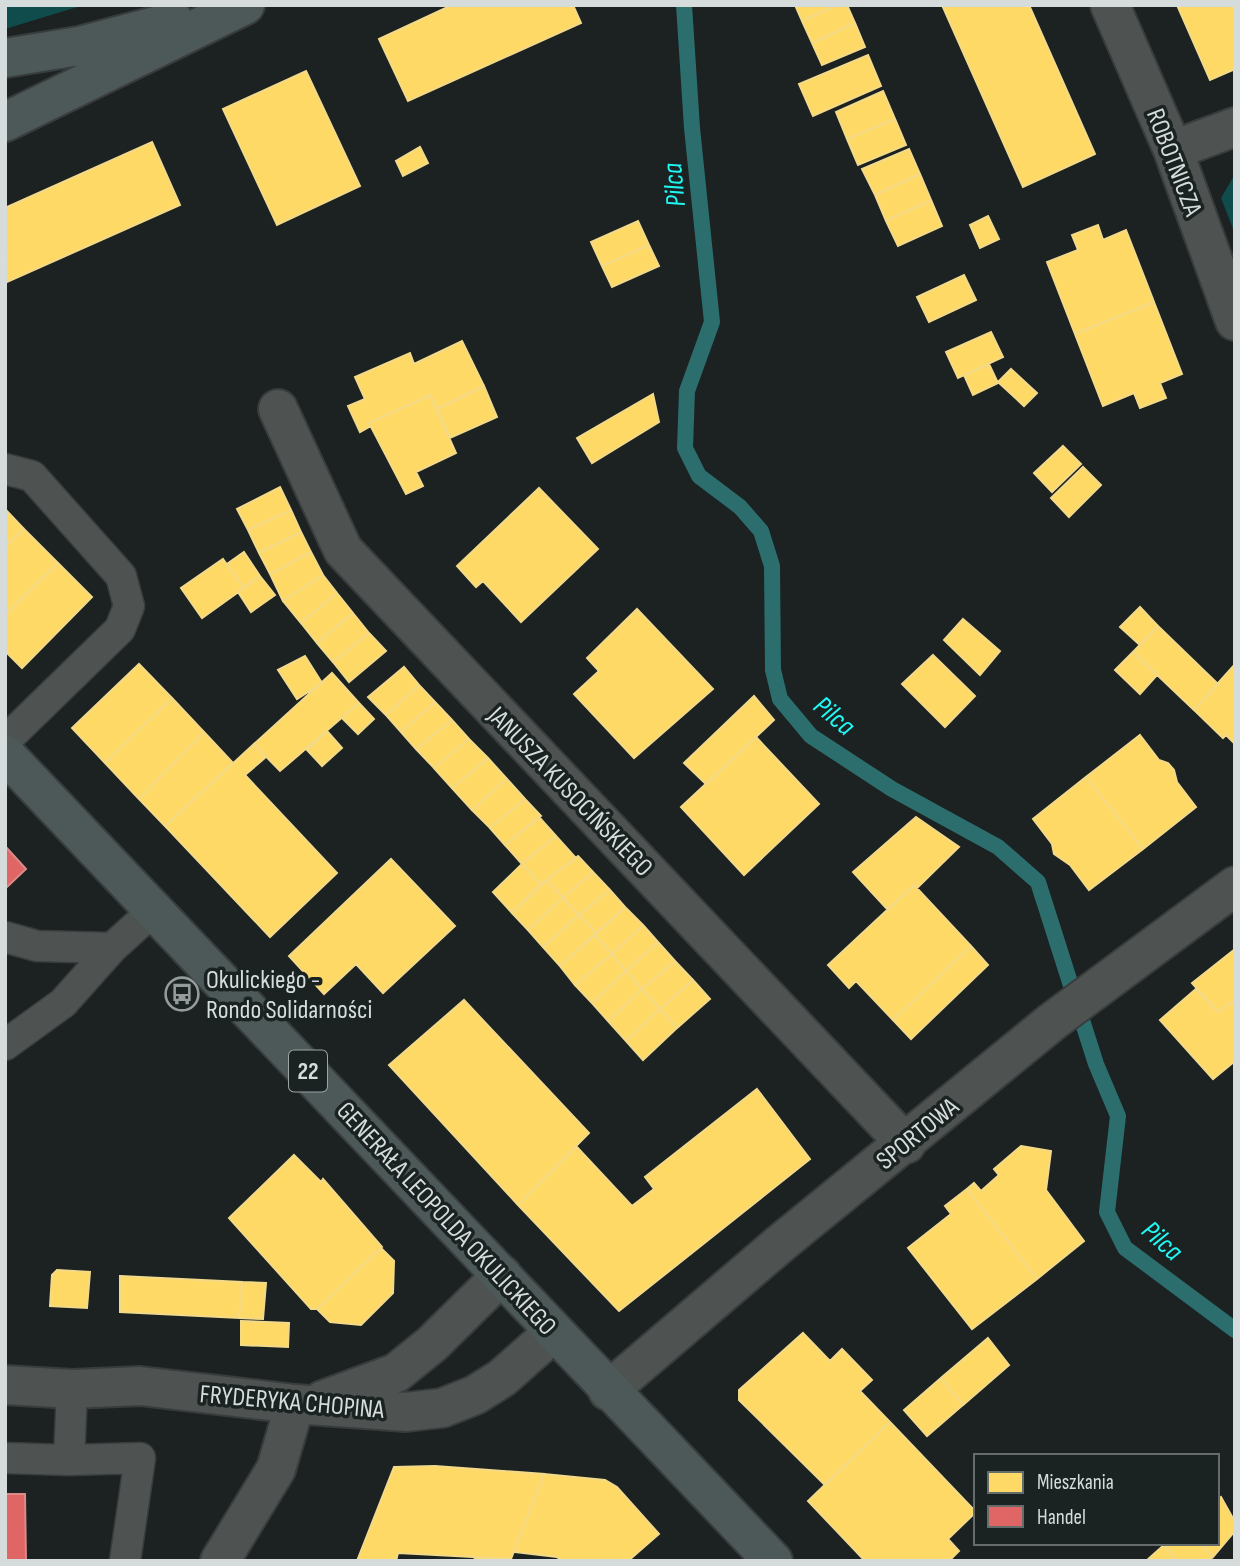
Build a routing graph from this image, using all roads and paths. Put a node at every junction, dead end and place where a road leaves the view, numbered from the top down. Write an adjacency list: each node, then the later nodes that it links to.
1 (235, 5): 4 (main road)
2 (245, 5): 5 (main road)
3 (1110, 5): 7 (street, ROBOTNICZA)
4 (5, 58)
5 (5, 121)
6 (1235, 127): 7 (street)
7 (1172, 150): 8 (street, ROBOTNICZA)
8 (1235, 321)
9 (278, 410): 18 (street, JANUSZA KUSOCIŃSKIEGO)
10 (5, 469): 11 (lane)
11 (5, 741)
12 (5, 754): 14 (main road, GENERAŁA LEOPOLDA OKULICKIEGO / 22)
13 (1235, 886): 18 (street, SPORTOWA)
14 (154, 910): 16 (lane); 19 (main road, GENERAŁA LEOPOLDA OKULICKIEGO / 22)
15 (5, 937): 16 (lane)
16 (112, 948): 17 (lane)
17 (5, 1045)
18 (906, 1144): 23 (street, SPORTOWA)
19 (502, 1275): 20 (main road, GENERAŁA LEOPOLDA OKULICKIEGO / 22); 24 (street)
20 (554, 1332): 23 (main road, GENERAŁA LEOPOLDA OKULICKIEGO / 22); 24 (street, FRYDERYKA CHOPINA)
21 (5, 1385): 22 (street, FRYDERYKA CHOPINA)
22 (72, 1389): 24 (street, FRYDERYKA CHOPINA); 26 (lane)
23 (608, 1391): 29 (main road, GENERAŁA LEOPOLDA OKULICKIEGO / 22)
24 (305, 1404): 28 (street)
25 (5, 1458): 26 (lane)
26 (69, 1461): 27 (lane)
27 (125, 1561)
28 (220, 1561)
29 (773, 1561)

